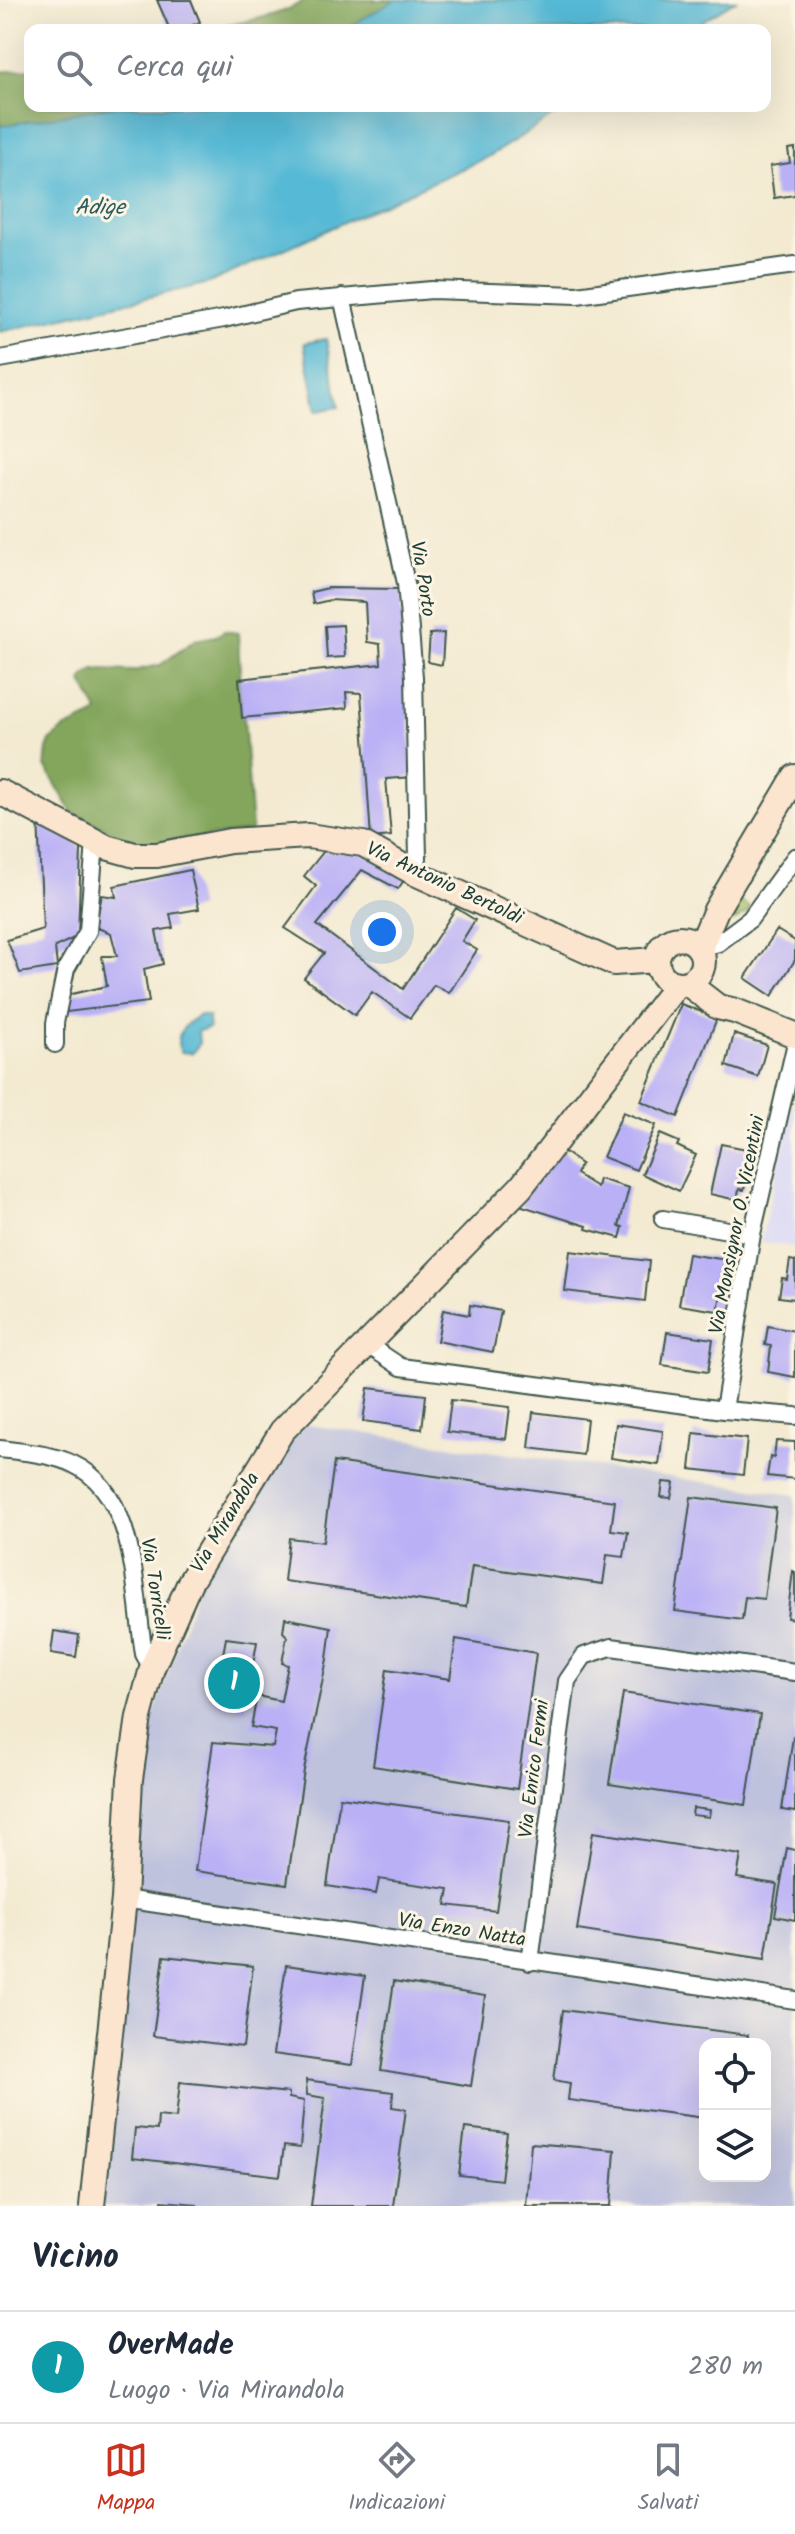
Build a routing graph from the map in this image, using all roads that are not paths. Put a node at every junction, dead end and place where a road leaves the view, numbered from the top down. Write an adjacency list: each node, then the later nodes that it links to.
1 (795, 265): 2 (street)
2 (342, 297): 3 (street); 8 (street, Via Porto)
3 (0, 359)
4 (795, 777): 10 (street)
5 (0, 792): 6 (street, Via Antonio Bertoldi)
6 (95, 842): 8 (street, Via Antonio Bertoldi); 12 (street)
7 (795, 857): 10 (street)
8 (415, 873): 9 (street, Via Antonio Bertoldi)
9 (656, 960): 10 (street); 10 (street)
10 (690, 963): 11 (street); 16 (street, Via Mirandola)
11 (795, 1035)
12 (55, 1044)
13 (795, 1047): 15 (street, Via Monsignor O. Vicentini)
14 (663, 1219): 15 (street)
15 (752, 1234): 17 (street, Via Monsignor O. Vicentini)
16 (368, 1345): 17 (street); 20 (street, Via Mirandola)
17 (724, 1410): 18 (street)
18 (795, 1416)
19 (0, 1449): 20 (street, Via Torricelli)
20 (152, 1668): 22 (street, Via Mirandola)
21 (795, 1672): 23 (street, Via Enrico Fermi)
22 (124, 1899): 23 (street, Via Enzo Natta); 25 (street, Via Mirandola)
23 (530, 1962): 24 (street, Via Enzo Natta)
24 (795, 2000)
25 (92, 2206)

